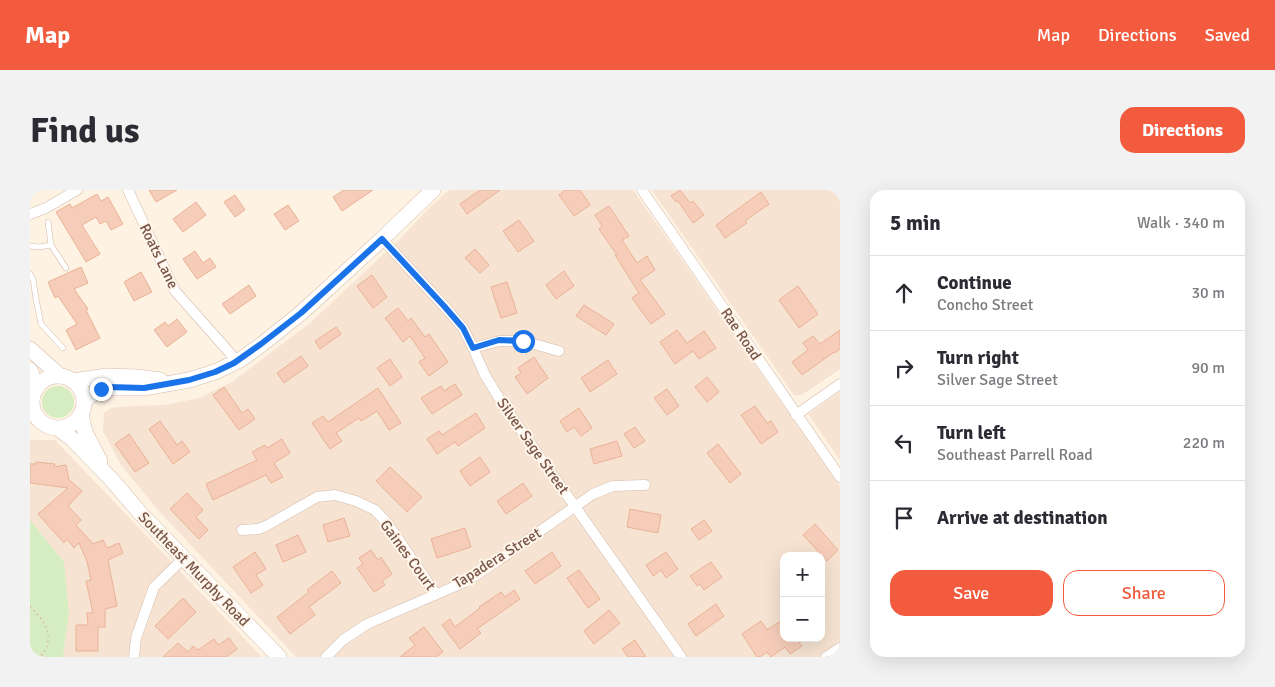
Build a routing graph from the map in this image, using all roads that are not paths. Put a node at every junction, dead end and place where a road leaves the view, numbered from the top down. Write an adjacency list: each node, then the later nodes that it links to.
1 (77, 190): 5 (street)
2 (128, 190): 16 (street, Roats Lane)
3 (433, 190): 7 (main road)
4 (642, 190): 24 (street, Rae Road)
5 (30, 214)
6 (48, 222): 8 (lane)
7 (382, 239): 13 (street, Silver Sage Street); 16 (main road)
8 (51, 245): 9 (lane); 10 (lane)
9 (30, 246)
10 (66, 268)
11 (30, 274): 12 (lane)
12 (63, 348)
13 (473, 348): 15 (street); 30 (street, Silver Sage Street)
14 (30, 349): 18 (main road)
15 (559, 351)
16 (237, 361): 19 (main road)
17 (30, 370): 21 (main road)
18 (66, 379): 19 (main road); 21 (main road); 23 (main road)
19 (171, 383): 23 (main road)
20 (840, 384): 24 (street)
21 (37, 388): 22 (main road)
22 (31, 406): 25 (main road)
23 (83, 408): 25 (main road); 28 (main road, Southeast Murphy Road)
24 (796, 415): 27 (street, Rae Road)
25 (52, 427): 26 (main road); 28 (main road, Southeast Murphy Road)
26 (30, 429)
27 (840, 477)
28 (111, 479): 32 (main road, Southeast Murphy Road)
29 (645, 485): 30 (street, Tapadera Street)
30 (575, 507): 33 (street, Tapadera Street); 38 (street, Silver Sage Street)
31 (242, 530): 33 (street, Gaines Court)
32 (184, 558): 35 (street); 36 (main road, Southeast Murphy Road)
33 (436, 594): 37 (street, Tapadera Street)
34 (840, 648): 39 (street)
35 (134, 657)
36 (279, 657)
37 (326, 657)
38 (681, 657)
39 (826, 657)

